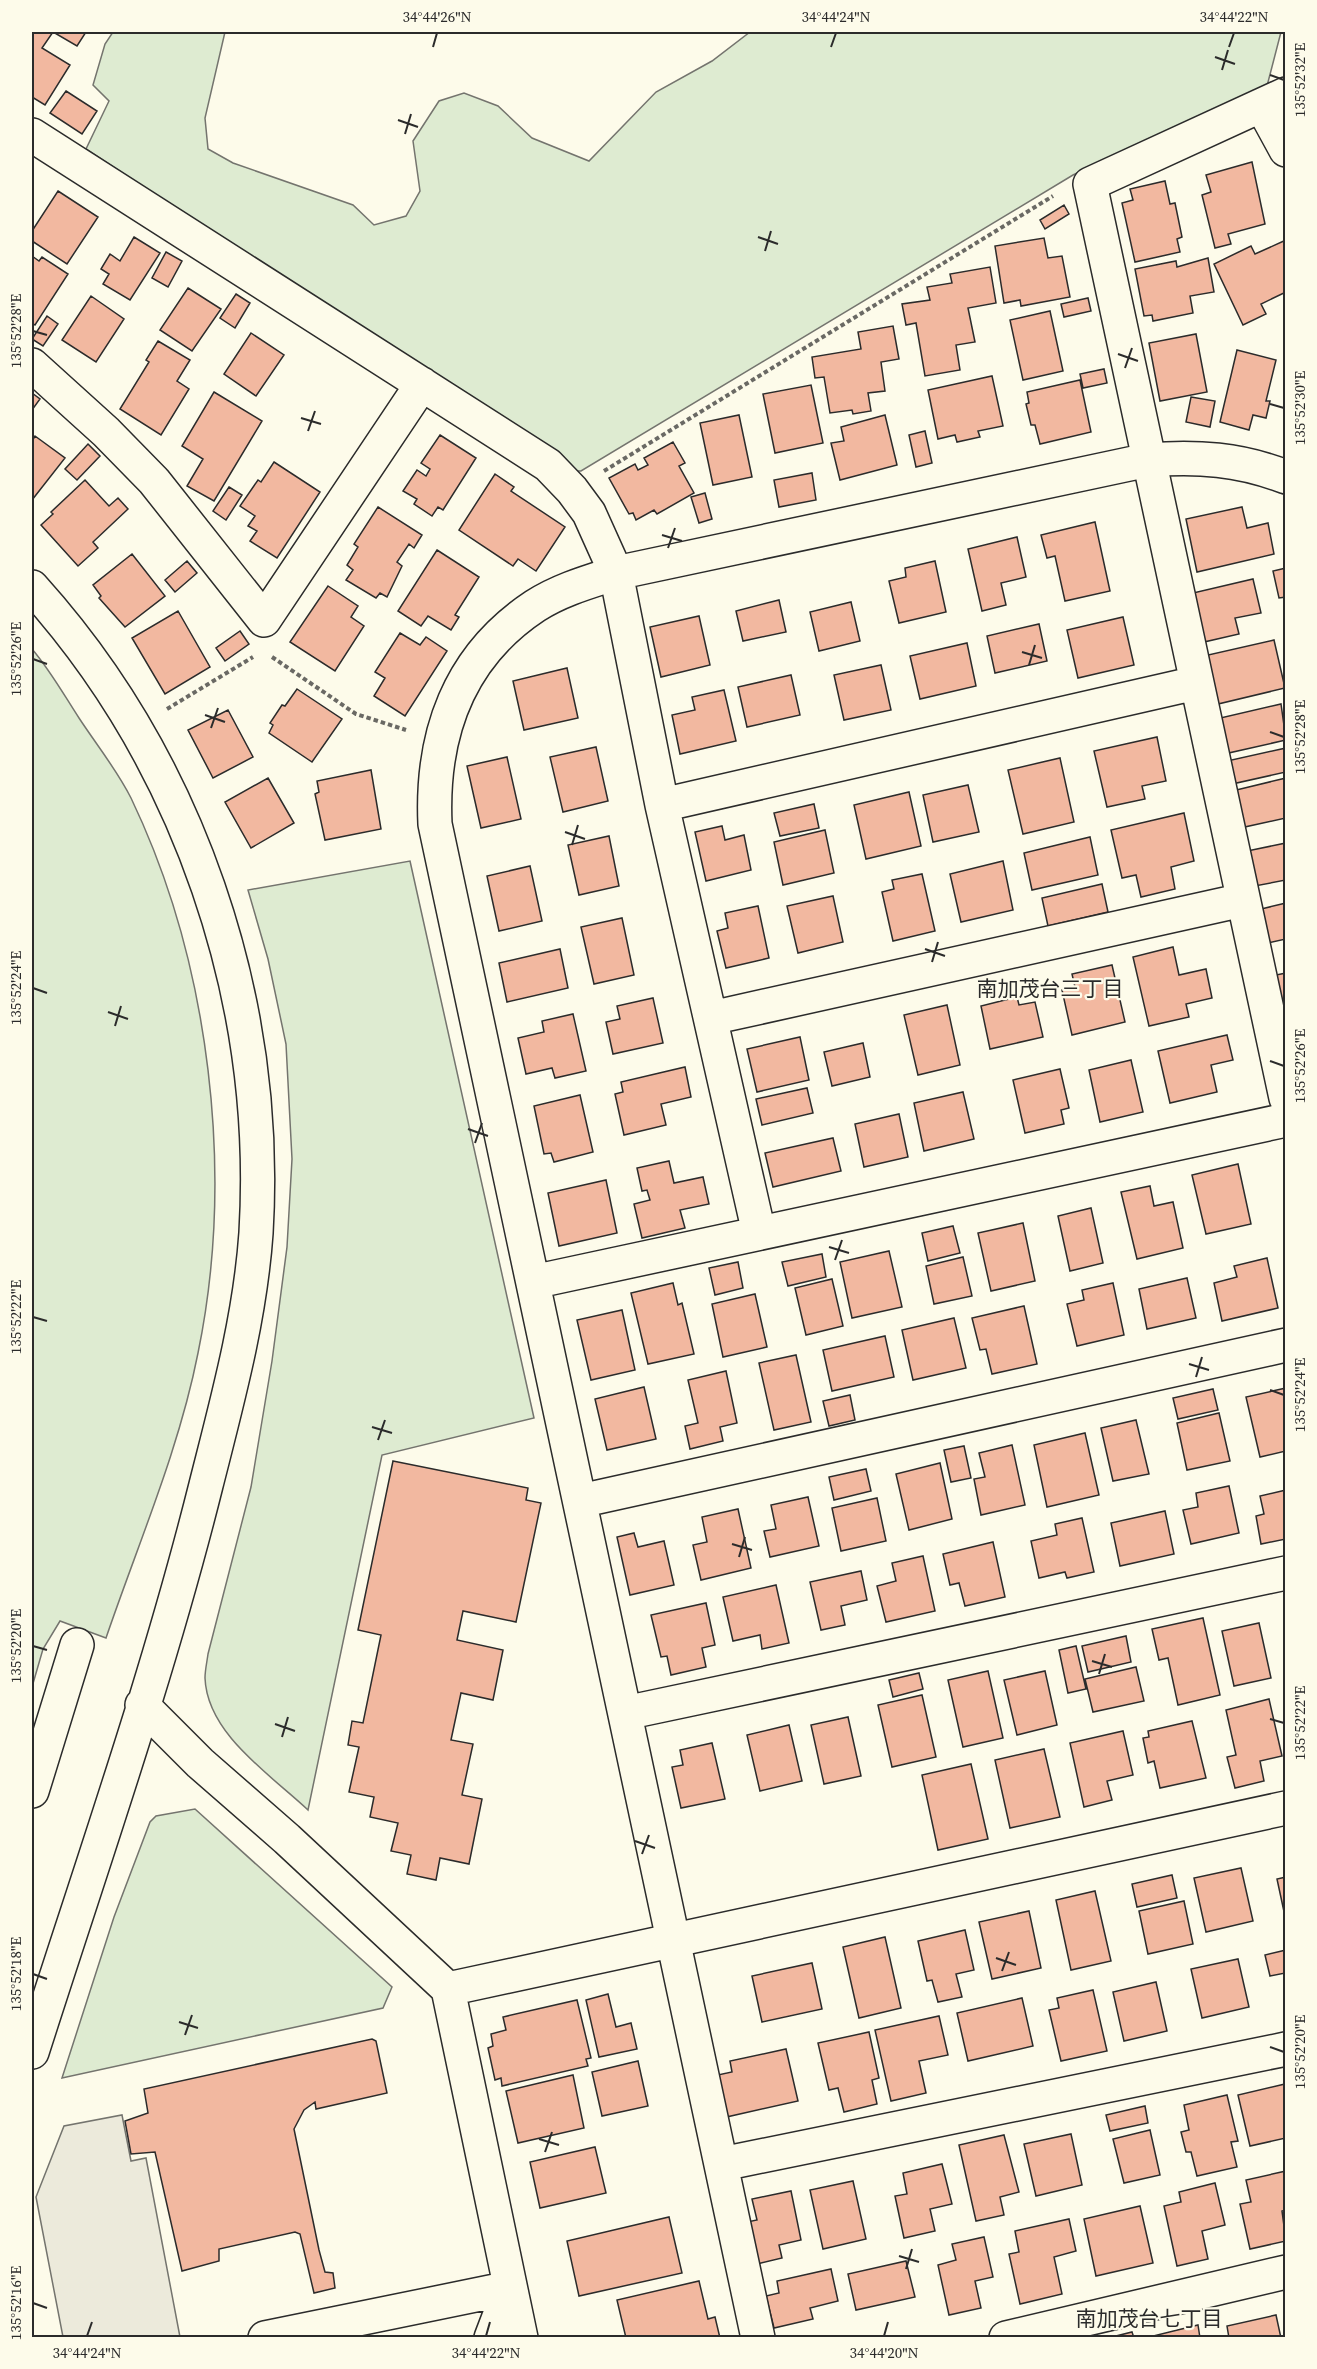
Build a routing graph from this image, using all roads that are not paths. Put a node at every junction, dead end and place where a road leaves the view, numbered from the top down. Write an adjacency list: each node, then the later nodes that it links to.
1 (1274, 100): 3 (street); 6 (street)
2 (32, 135): 5 (street)
3 (1286, 150)
4 (32, 365): 5 (street)
5 (422, 384): 8 (street)
6 (1149, 460): 7 (street); 8 (street); 10 (street)
7 (1286, 477)
8 (616, 573): 11 (street); 17 (street)
9 (32, 587): 22 (street)
10 (1196, 683): 11 (street); 12 (street)
11 (662, 805): 13 (street)
12 (1243, 900): 13 (street); 14 (street)
13 (711, 1018): 16 (street)
14 (1286, 1098)
15 (1286, 1120): 16 (street)
16 (759, 1233): 17 (street)
17 (533, 1282): 19 (street)
18 (1286, 1345): 19 (street)
19 (580, 1502): 23 (street)
20 (1286, 1573): 23 (street)
21 (77, 1645): 24 (street)
22 (142, 1706): 27 (street); 29 (street)
23 (625, 1713): 26 (street)
24 (32, 1791)
25 (1286, 1808): 26 (street)
26 (674, 1942): 27 (street); 30 (street)
27 (448, 1989): 32 (street)
28 (1286, 2049): 30 (street)
29 (32, 2052)
30 (722, 2164): 36 (street)
31 (1286, 2272): 37 (street)
32 (510, 2288): 33 (street); 34 (street); 35 (street)
33 (265, 2337)
34 (491, 2337)
35 (520, 2337)
36 (758, 2337)
37 (1006, 2337)

